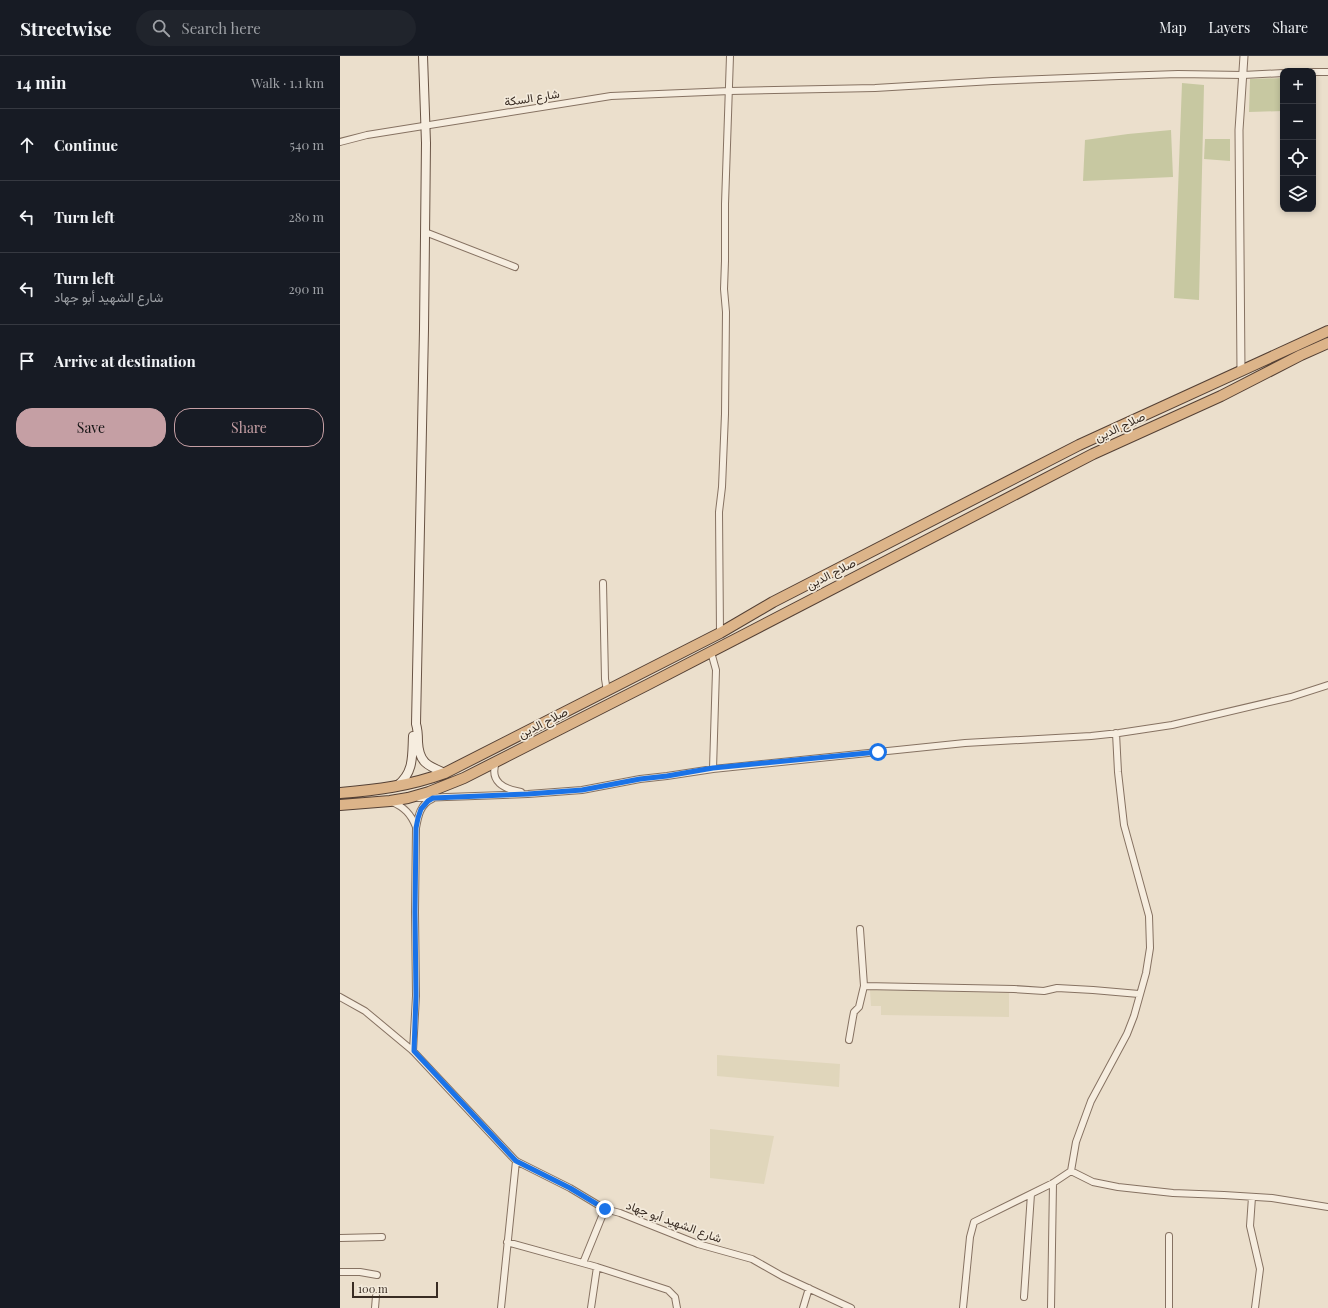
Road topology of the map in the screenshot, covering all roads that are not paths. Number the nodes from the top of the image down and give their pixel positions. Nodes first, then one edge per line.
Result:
1 (424, 56) edge
2 (730, 56) edge
3 (1244, 56) edge
4 (1316, 72) edge
5 (1328, 72) edge
6 (1280, 74) edge
7 (1243, 75) junction
8 (730, 91) junction
9 (426, 127) junction
10 (340, 142) edge
11 (426, 232) junction
12 (515, 267) dead end
13 (1328, 331) edge
14 (1328, 343) edge
15 (1241, 371) junction
16 (1056, 457) junction
17 (1062, 471) junction
18 (877, 549) junction
19 (882, 563) junction
20 (604, 583) dead end
21 (720, 633) junction
22 (711, 652) junction
23 (1328, 685) edge
24 (607, 691) junction
25 (416, 724) junction
26 (1116, 733) junction
27 (496, 762) junction
28 (713, 768) junction
29 (445, 773) junction
30 (396, 787) junction
31 (340, 793) edge
32 (528, 794) junction
33 (408, 798) junction
34 (433, 798) junction
35 (390, 801) junction
36 (340, 805) edge
37 (416, 828) junction
38 (860, 929) dead end
39 (864, 986) junction
40 (1139, 994) junction
41 (340, 997) edge
42 (850, 1040) dead end
43 (414, 1051) junction
44 (516, 1161) junction
45 (1070, 1171) junction
46 (1052, 1183) junction
47 (1031, 1194) junction
48 (1252, 1197) junction
49 (1328, 1207) edge
50 (605, 1209) junction
51 (1169, 1236) dead end
52 (382, 1237) dead end
53 (340, 1238) edge
54 (507, 1242) junction
55 (583, 1263) junction
56 (597, 1267) junction
57 (340, 1272) edge
58 (377, 1275) dead end
59 (808, 1288) junction
60 (376, 1296) dead end
61 (1024, 1296) dead end
62 (375, 1308) edge
63 (501, 1308) edge
64 (591, 1308) edge
65 (678, 1308) edge
66 (803, 1308) edge
67 (851, 1308) edge
68 (962, 1308) edge
69 (1051, 1308) edge
70 (1169, 1308) edge
71 (1255, 1308) edge

1 - 9 main road
2 - 8 street
3 - 7 street
4 - 5 street
6 - 7 street, شارع السكة
7 - 8 street, شارع السكة
7 - 15 street
8 - 9 street, شارع السكة
8 - 21 street
9 - 10 street, شارع السكة
9 - 11 main road
11 - 12 street
11 - 25 main road
13 - 15 highway, صلاح الدين
14 - 17 highway, صلاح الدين
15 - 16 highway, صلاح الدين
16 - 17 highway
16 - 18 highway, صلاح الدين
17 - 19 highway, صلاح الدين
18 - 19 highway
18 - 21 highway, صلاح الدين
19 - 22 highway, صلاح الدين
20 - 24 street
21 - 24 highway, صلاح الدين
22 - 27 highway, صلاح الدين
22 - 28 street
23 - 26 street
24 - 29 highway, صلاح الدين
25 - 29 main road
25 - 30 main road
26 - 28 street
26 - 40 street
27 - 32 street
27 - 33 highway, صلاح الدين
28 - 32 street
29 - 30 highway, صلاح الدين
30 - 31 highway, صلاح الدين
32 - 34 street
33 - 34 street
33 - 35 highway, صلاح الدين
34 - 37 street
35 - 36 highway, صلاح الدين
35 - 37 street
37 - 43 street
38 - 39 street
39 - 40 street
39 - 42 street
40 - 45 street
41 - 43 street, شارع الشهيد أبو جهاد
43 - 44 street, شارع الشهيد أبو جهاد
44 - 50 street, شارع الشهيد أبو جهاد
44 - 54 street
45 - 46 street
45 - 48 street
46 - 47 street
46 - 69 street
47 - 61 street
47 - 68 street
48 - 49 street
48 - 71 street
50 - 55 street
50 - 59 street, شارع الشهيد أبو جهاد
51 - 70 street
52 - 53 street
54 - 55 street
54 - 63 street
55 - 56 street
56 - 64 street
56 - 65 street
57 - 58 street
59 - 66 street
59 - 67 street, شارع الشهيد أبو جهاد
60 - 62 street

